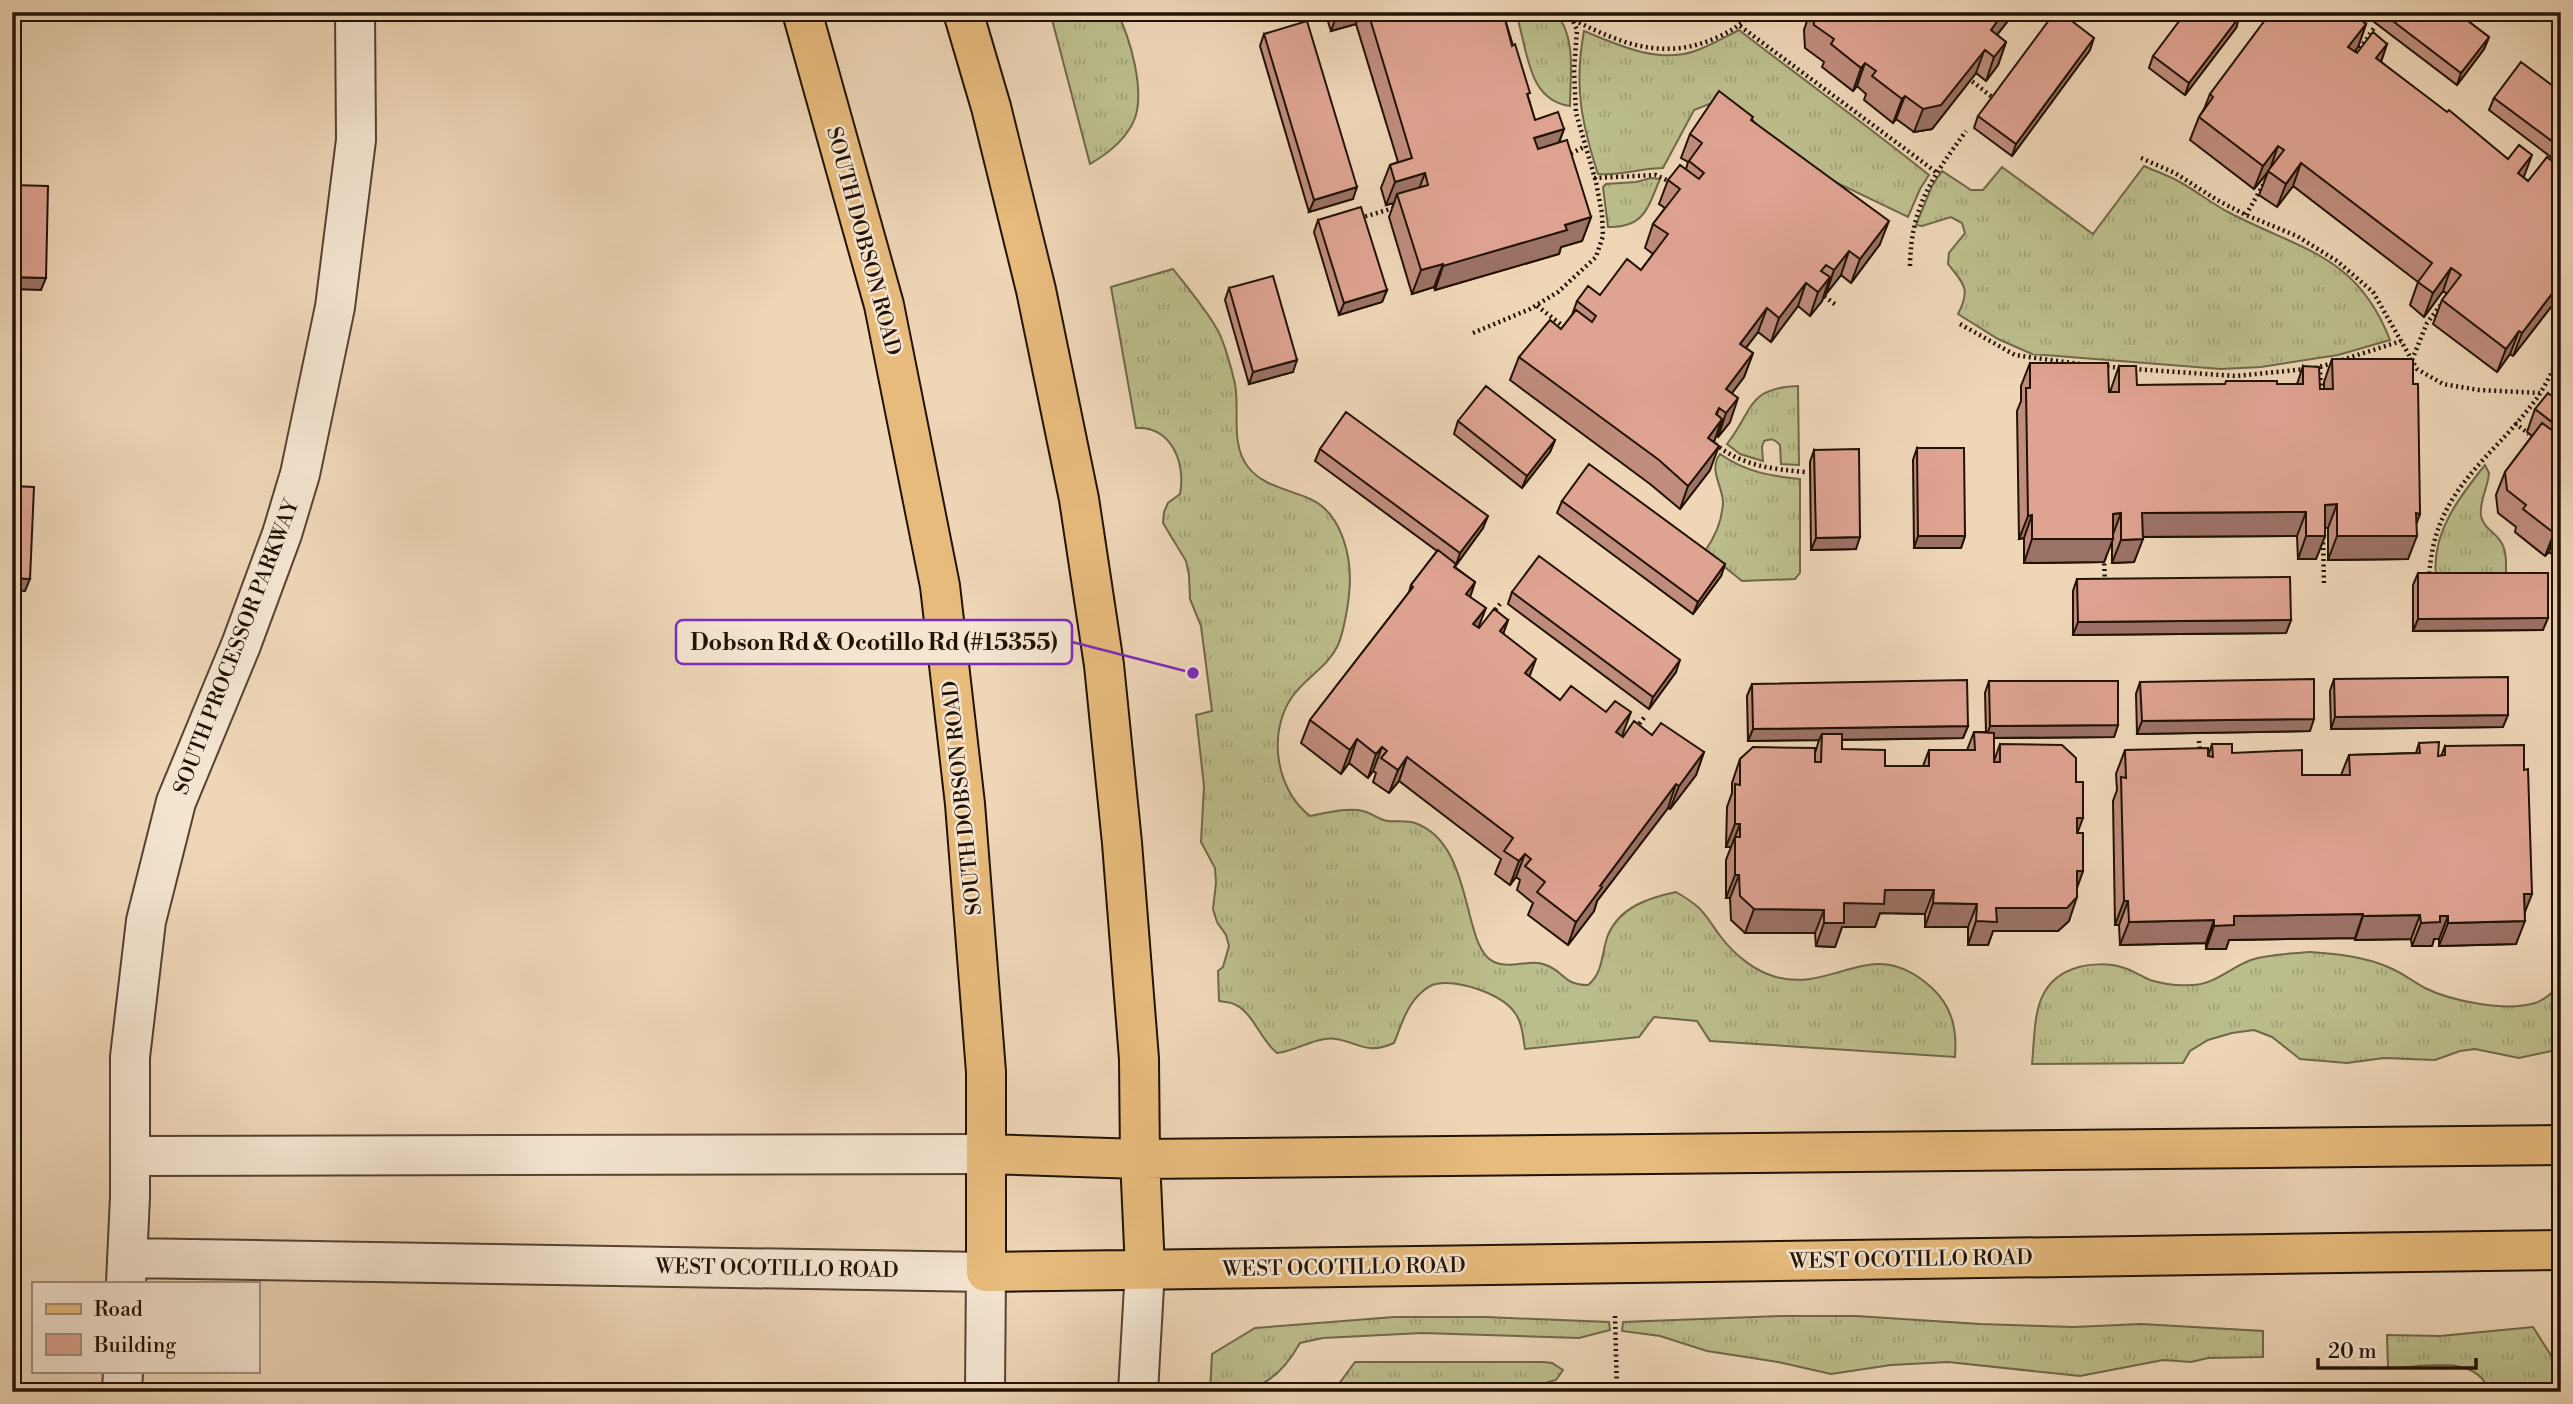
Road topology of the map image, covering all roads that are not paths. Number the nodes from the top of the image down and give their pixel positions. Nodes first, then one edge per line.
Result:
1 (355, 12) edge
2 (802, 12) edge
3 (963, 12) edge
4 (2561, 1145) edge
5 (987, 1154) junction
6 (130, 1156) junction
7 (1140, 1159) junction
8 (2561, 1250) edge
9 (1145, 1269) junction
10 (127, 1271) edge
11 (986, 1272) junction
12 (123, 1372) edge
13 (122, 1392) edge
14 (985, 1392) edge
15 (1138, 1392) edge

1 - 6 street, SOUTH PROCESSOR PARKWAY
2 - 5 main road, SOUTH DOBSON ROAD
3 - 7 main road
4 - 7 main road
5 - 6 street
5 - 7 main road
5 - 11 main road, SOUTH DOBSON ROAD
6 - 10 street, SOUTH PROCESSOR PARKWAY
7 - 9 main road
8 - 9 main road, WEST OCOTILLO ROAD
9 - 11 main road, WEST OCOTILLO ROAD
9 - 15 street
10 - 11 street, WEST OCOTILLO ROAD
11 - 14 street, SOUTH DOBSON ROAD
12 - 13 street

